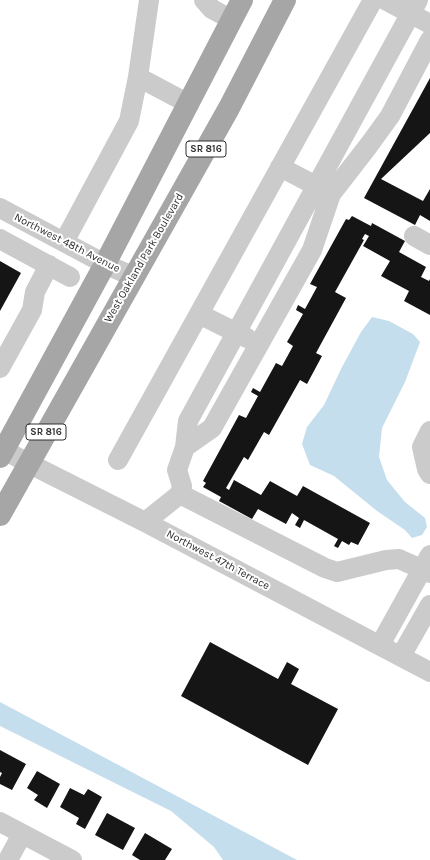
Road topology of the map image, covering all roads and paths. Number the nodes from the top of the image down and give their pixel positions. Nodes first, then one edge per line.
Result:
1 (149, 0) edge
2 (204, 0) edge
3 (242, 0) edge
4 (285, 0) edge
5 (373, 0) edge
6 (385, 0) edge
7 (415, 7) edge
8 (232, 20) junction
9 (430, 24) edge
10 (430, 40) edge
11 (138, 77) junction
12 (189, 104) junction
13 (280, 168) junction
14 (324, 190) junction
15 (0, 208) edge
16 (0, 239) edge
17 (64, 242) junction
18 (105, 264) junction
19 (50, 265) junction
20 (134, 276) junction
21 (70, 277) dead end
22 (199, 314) junction
23 (236, 333) junction
24 (259, 344) junction
25 (0, 368) edge
26 (430, 432) edge
27 (185, 447) junction
28 (1, 451) edge
29 (118, 460) dead end
30 (28, 463) junction
31 (430, 474) edge
32 (180, 494) junction
33 (0, 515) edge
34 (145, 522) junction
35 (427, 566) edge
36 (430, 605) edge
37 (380, 645) junction
38 (402, 656) junction
39 (430, 672) edge
40 (0, 822) edge
41 (22, 834) junction
42 (8, 860) edge
43 (72, 860) edge

1 - 11 street
2 - 8 street
3 - 8 main road, SR 816
4 - 20 main road, West Oakland Park Boulevard / SR 816
5 - 13 street
6 - 7 street
7 - 9 street
7 - 14 street
8 - 12 main road, SR 816
10 - 14 street
11 - 12 street
11 - 17 street
12 - 18 main road, SR 816
13 - 14 street
13 - 22 street
14 - 23 street
14 - 24 street
15 - 17 street, Northwest 48th Avenue
16 - 19 street
17 - 18 street, Northwest 48th Avenue
18 - 20 street, Northwest 48th Avenue
18 - 28 main road, SR 816
19 - 21 street
19 - 25 street
20 - 30 main road, West Oakland Park Boulevard / SR 816
22 - 23 street
22 - 29 street
23 - 24 street
23 - 27 street
24 - 27 street
26 - 31 street
27 - 32 street
28 - 30 street, Northwest 47th Terrace
30 - 33 main road, West Oakland Park Boulevard / SR 816
30 - 34 street, Northwest 47th Terrace
32 - 34 street
32 - 35 street
34 - 37 street, Northwest 47th Terrace
35 - 37 street
36 - 38 street
37 - 38 street, Northwest 47th Terrace
38 - 39 street, Northwest 47th Terrace
40 - 41 street
41 - 42 street
41 - 43 street

